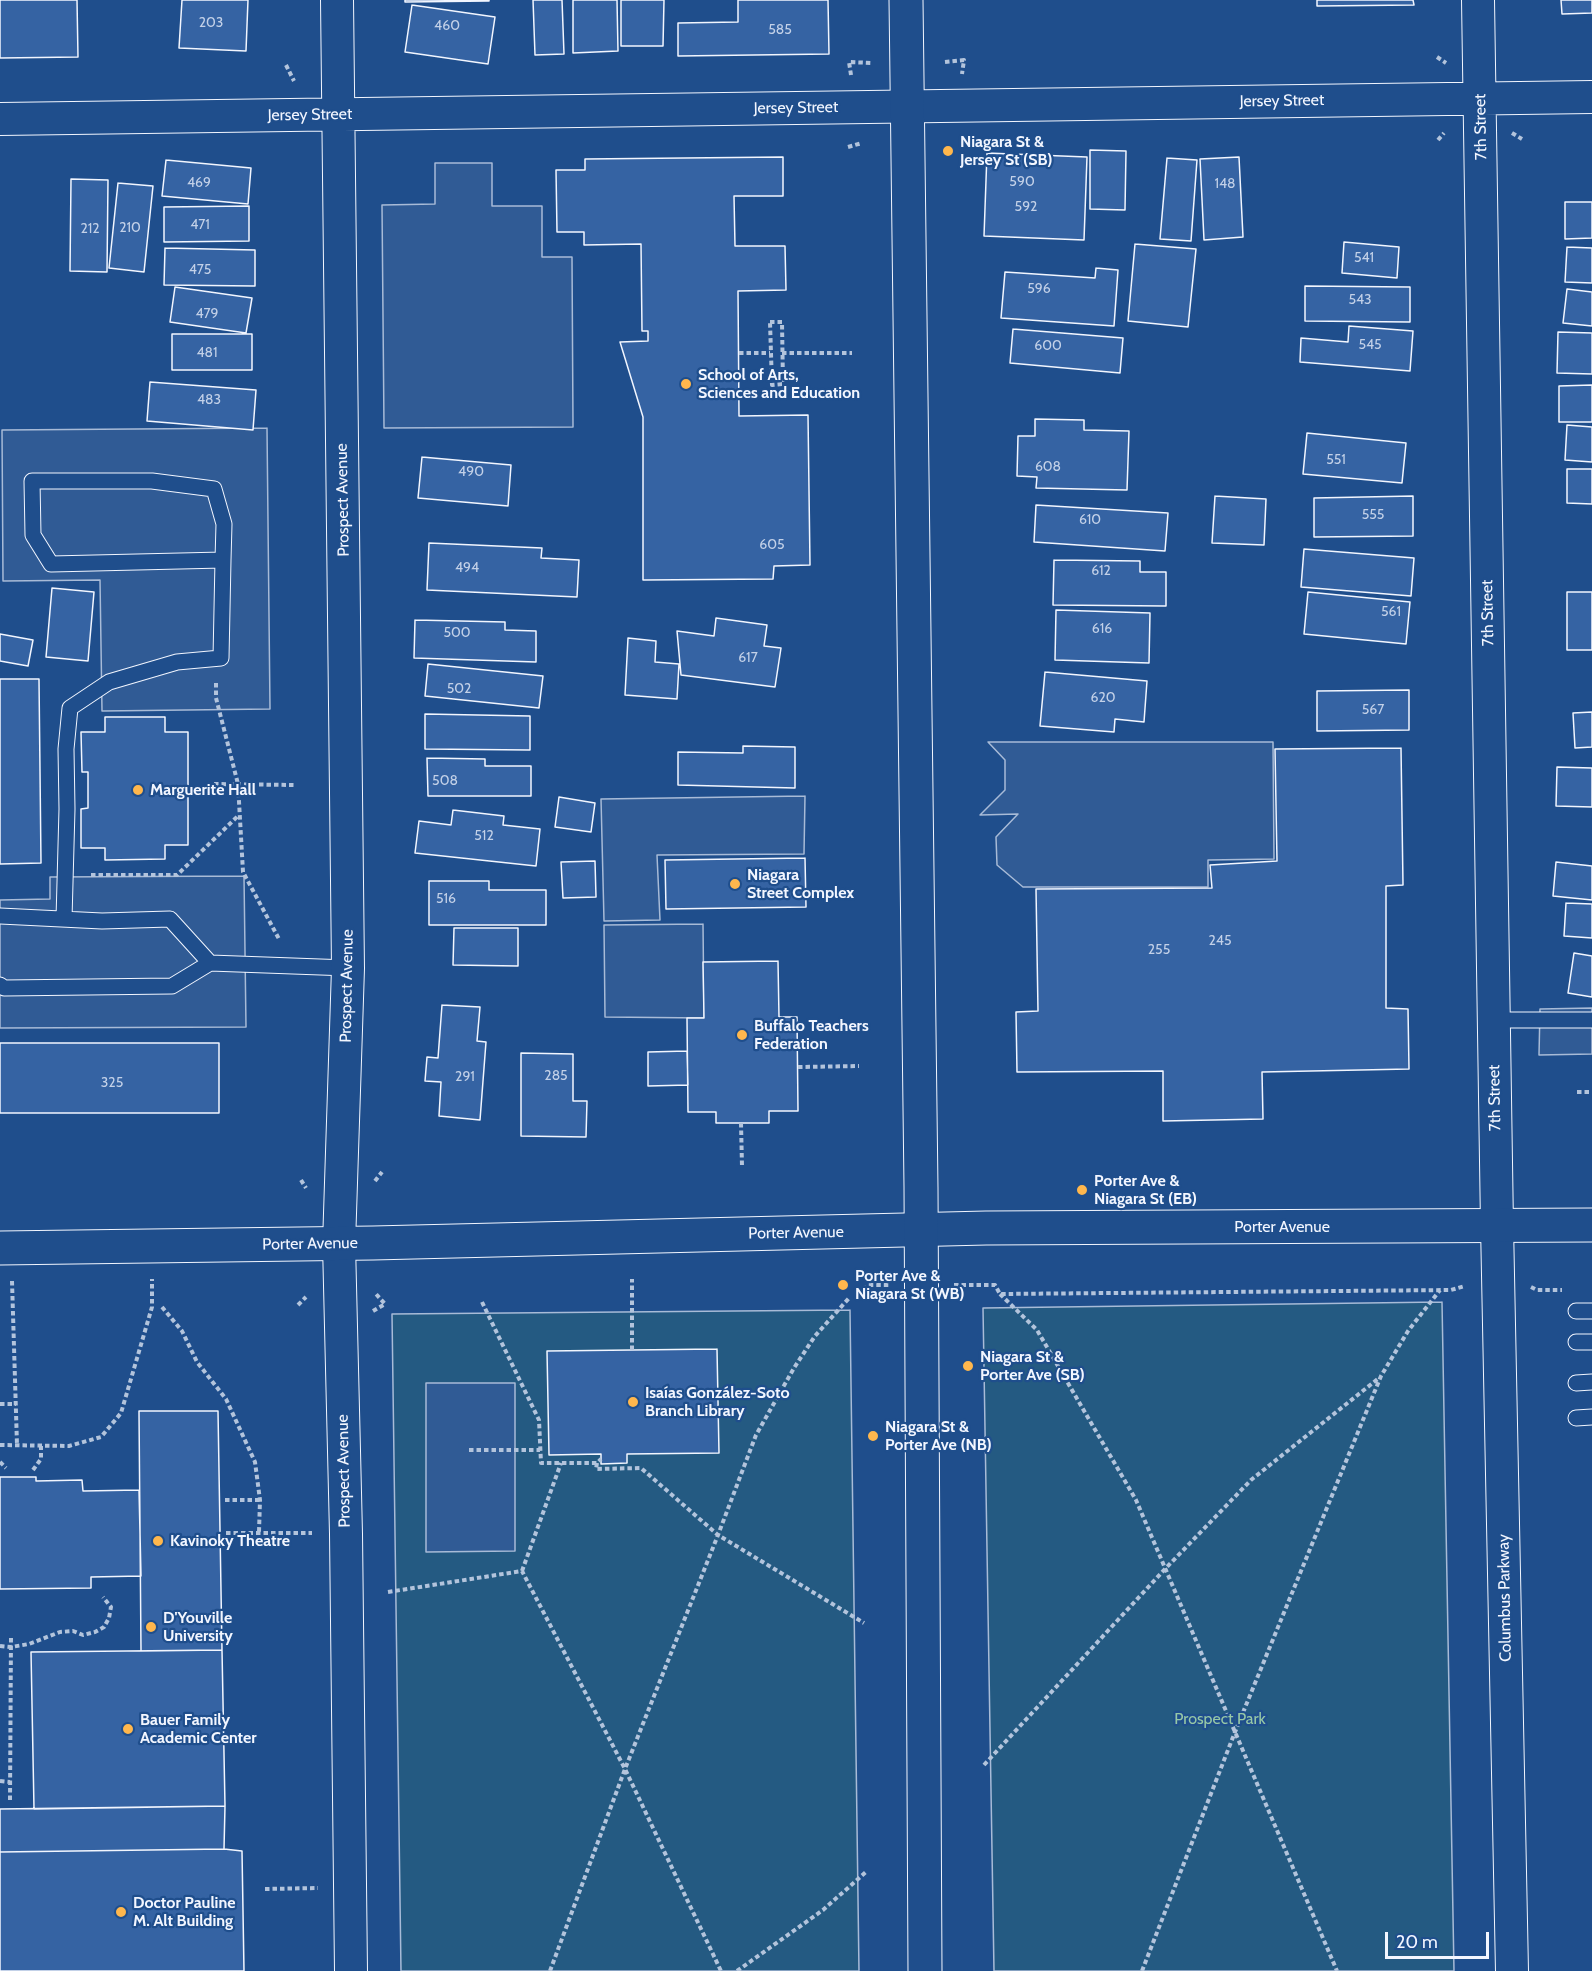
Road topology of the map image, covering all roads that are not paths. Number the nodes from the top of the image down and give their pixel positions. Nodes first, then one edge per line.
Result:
1 (337, 0) edge
2 (906, 0) edge
3 (1478, 0) edge
4 (1592, 97) edge
5 (1480, 98) junction
6 (908, 106) junction
7 (338, 114) junction
8 (0, 119) edge
9 (224, 560) junction
10 (0, 916) edge
11 (64, 919) junction
12 (210, 963) junction
13 (348, 968) junction
14 (0, 985) edge
15 (1494, 1020) junction
16 (1592, 1020) edge
17 (1497, 1225) junction
18 (1592, 1225) edge
19 (922, 1230) junction
20 (339, 1244) junction
21 (0, 1248) edge
22 (1576, 1311) dead end
23 (1592, 1311) edge
24 (1576, 1342) dead end
25 (1592, 1342) edge
26 (1592, 1382) edge
27 (1576, 1383) dead end
28 (1592, 1417) edge
29 (1576, 1418) dead end
30 (351, 1971) edge
31 (925, 1971) edge
32 (1512, 1971) edge

1 - 7 street, Prospect Avenue
2 - 6 main road
3 - 5 street, 7th Street
4 - 5 street, Jersey Street
5 - 6 street, Jersey Street
5 - 15 street, 7th Street
6 - 7 street, Jersey Street
6 - 19 main road
7 - 8 street, Jersey Street
7 - 13 street, Prospect Avenue
9 - 9 lane
9 - 11 lane
10 - 11 lane
11 - 12 lane
12 - 13 lane
12 - 14 lane
13 - 20 street, Prospect Avenue
15 - 16 lane
15 - 17 street, 7th Street
17 - 18 main road, Porter Avenue
17 - 19 main road, Porter Avenue
17 - 32 street, Columbus Parkway
19 - 20 main road, Porter Avenue
19 - 31 main road
20 - 21 main road, Porter Avenue
20 - 30 street, Prospect Avenue
22 - 23 lane
24 - 25 lane
26 - 27 lane
28 - 29 lane

